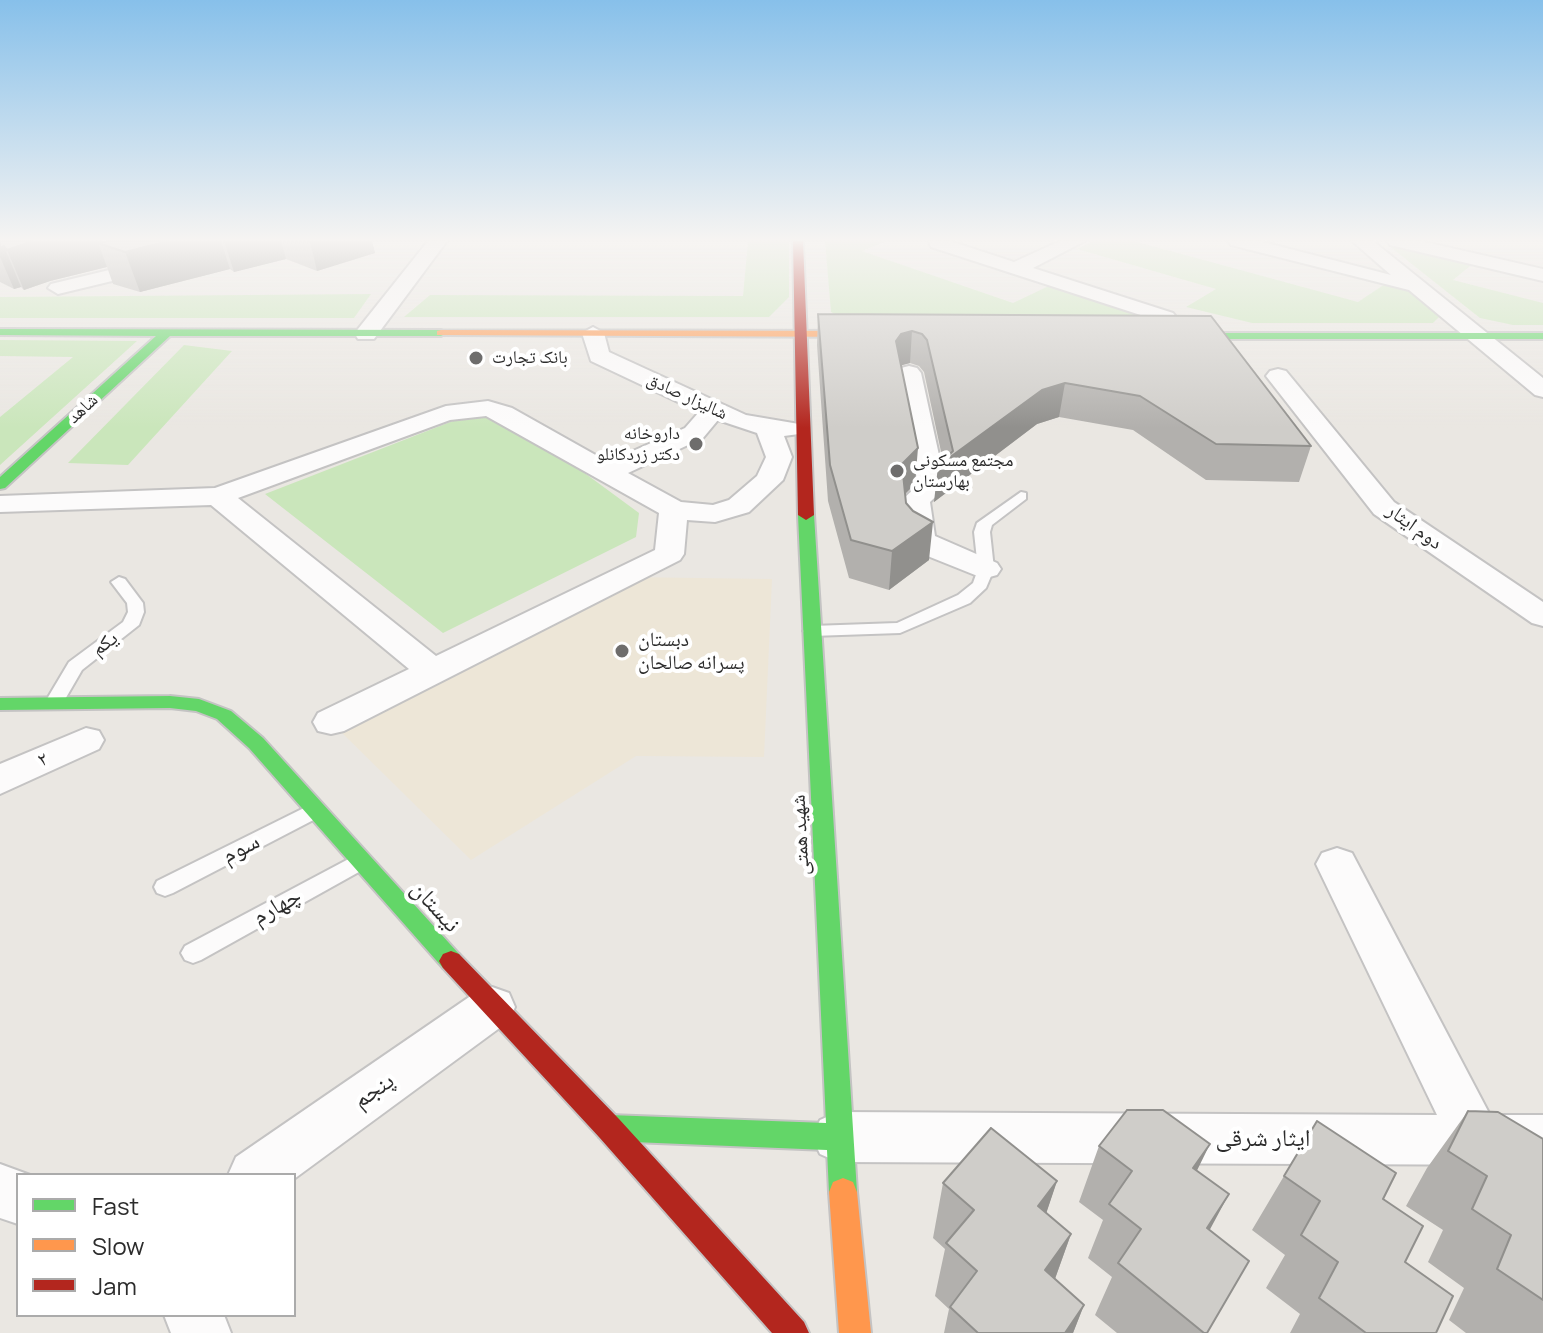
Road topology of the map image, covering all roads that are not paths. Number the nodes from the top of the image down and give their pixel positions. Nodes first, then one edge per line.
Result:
1 (390, 303) edge
2 (799, 303) edge
3 (1124, 303) edge
4 (1437, 303) edge
5 (0, 332) edge
6 (166, 333) junction
7 (593, 333) junction
8 (366, 334) junction
9 (800, 334) junction
10 (895, 334) edge
11 (1149, 336) edge
12 (1181, 336) junction
13 (1476, 336) junction
14 (1543, 336) edge
15 (909, 373) dead end
16 (1278, 376) dead end
17 (1543, 390) edge
18 (714, 410) junction
19 (768, 428) junction
20 (802, 429) junction
21 (607, 472) junction
22 (0, 485) edge
23 (218, 496) junction
24 (1021, 496) dead end
25 (0, 504) edge
26 (674, 510) junction
27 (986, 569) junction
28 (119, 582) dead end
29 (1543, 616) edge
30 (812, 631) junction
31 (434, 672) junction
32 (0, 704) edge
33 (53, 704) junction
34 (331, 722) dead end
35 (86, 740) dead end
36 (0, 780) edge
37 (316, 810) junction
38 (361, 860) junction
39 (1337, 864) dead end
40 (165, 887) dead end
41 (193, 953) dead end
42 (492, 1007) junction
43 (609, 1128) junction
44 (838, 1137) junction
45 (1476, 1140) junction
46 (1543, 1140) edge
47 (258, 1173) edge
48 (793, 1333) edge
49 (855, 1333) edge

1 - 8 street
2 - 9 main road, شهید همتی
3 - 12 street
4 - 13 street
5 - 6 main road
6 - 8 main road
6 - 22 main road, شاهد
7 - 8 main road
7 - 9 main road
7 - 18 street, شالیزار صادق
9 - 10 main road
9 - 20 main road, شهید همتی
11 - 12 main road
12 - 13 main road
13 - 14 main road
13 - 17 street
15 - 27 street
16 - 29 street, دوم ایثار
18 - 19 street, شالیزار صادق
18 - 21 street
19 - 20 street, شالیزار صادق
19 - 26 street
20 - 30 main road, شهید همتی
21 - 23 street
21 - 26 street
23 - 25 street
23 - 31 street
24 - 27 lane
26 - 31 street
27 - 30 lane
28 - 33 lane, یکم
30 - 44 main road, شهید همتی
31 - 34 street
32 - 33 main road, نيستان
33 - 37 main road, نيستان
35 - 36 street, ۲
37 - 38 main road, نيستان
37 - 40 lane, سوم
38 - 41 lane, چهارم
38 - 42 main road, نيستان
39 - 45 street
42 - 43 main road, نيستان
42 - 47 street, پنجم
43 - 44 main road
43 - 48 main road, نيستان
44 - 45 street, ایثار شرقی
44 - 49 main road, شهید همتی
45 - 46 street, ایثار شرقی

